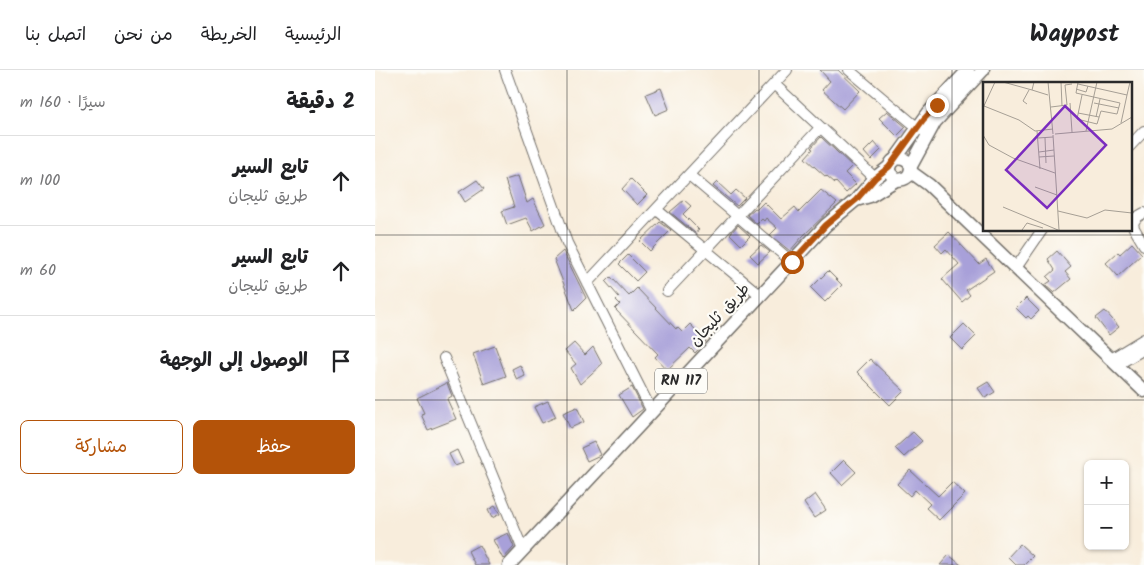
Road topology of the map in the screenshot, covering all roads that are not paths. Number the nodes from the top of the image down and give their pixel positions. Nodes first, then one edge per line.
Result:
1 (505, 70) edge
2 (787, 70) edge
3 (849, 70) edge
4 (968, 70) edge
5 (983, 70) edge
6 (774, 84) junction
7 (820, 128) junction
8 (923, 131) junction
9 (1144, 131) edge
10 (1131, 145) edge
11 (893, 162) junction
12 (911, 169) junction
13 (689, 175) junction
14 (875, 178) junction
15 (896, 180) junction
16 (856, 200) junction
17 (657, 210) junction
18 (1144, 213) edge
19 (737, 215) junction
20 (1041, 231) edge
21 (1144, 245) edge
22 (705, 250) junction
23 (792, 262) junction
24 (1016, 268) junction
25 (587, 283) junction
26 (667, 291) dead end
27 (760, 295) junction
28 (1144, 340) edge
29 (1144, 349) edge
30 (444, 358) dead end
31 (1114, 362) junction
32 (1144, 391) edge
33 (652, 412) junction
34 (523, 550) junction
35 (509, 565) edge

1 - 25 street
2 - 6 street
3 - 8 street
4 - 8 main road, طريق ثليجان / RN 117
5 - 8 main road, طريق ثليجان / RN 117
6 - 7 street
6 - 13 street
7 - 14 street
7 - 19 street
8 - 11 main road, طريق ثليجان / RN 117
8 - 12 main road, طريق ثليجان / RN 117
9 - 10 street
11 - 12 main road
11 - 14 main road, طريق ثليجان / RN 117
11 - 15 main road
12 - 15 main road
12 - 24 main road
13 - 17 street
13 - 19 street
14 - 16 main road, طريق ثليجان / RN 117
15 - 16 main road, طريق ثليجان / RN 117
16 - 23 main road, طريق ثليجان / RN 117
17 - 22 street
17 - 25 street
18 - 21 street
19 - 22 street
19 - 23 street
20 - 24 street
22 - 26 street
22 - 27 street
23 - 27 main road, طريق ثليجان / RN 117
24 - 31 main road
25 - 33 street
27 - 33 main road, طريق ثليجان / RN 117
28 - 31 street
29 - 31 street
30 - 34 street
31 - 32 main road
33 - 34 main road, طريق ثليجان / RN 117
34 - 35 main road, طريق ثليجان / RN 117

